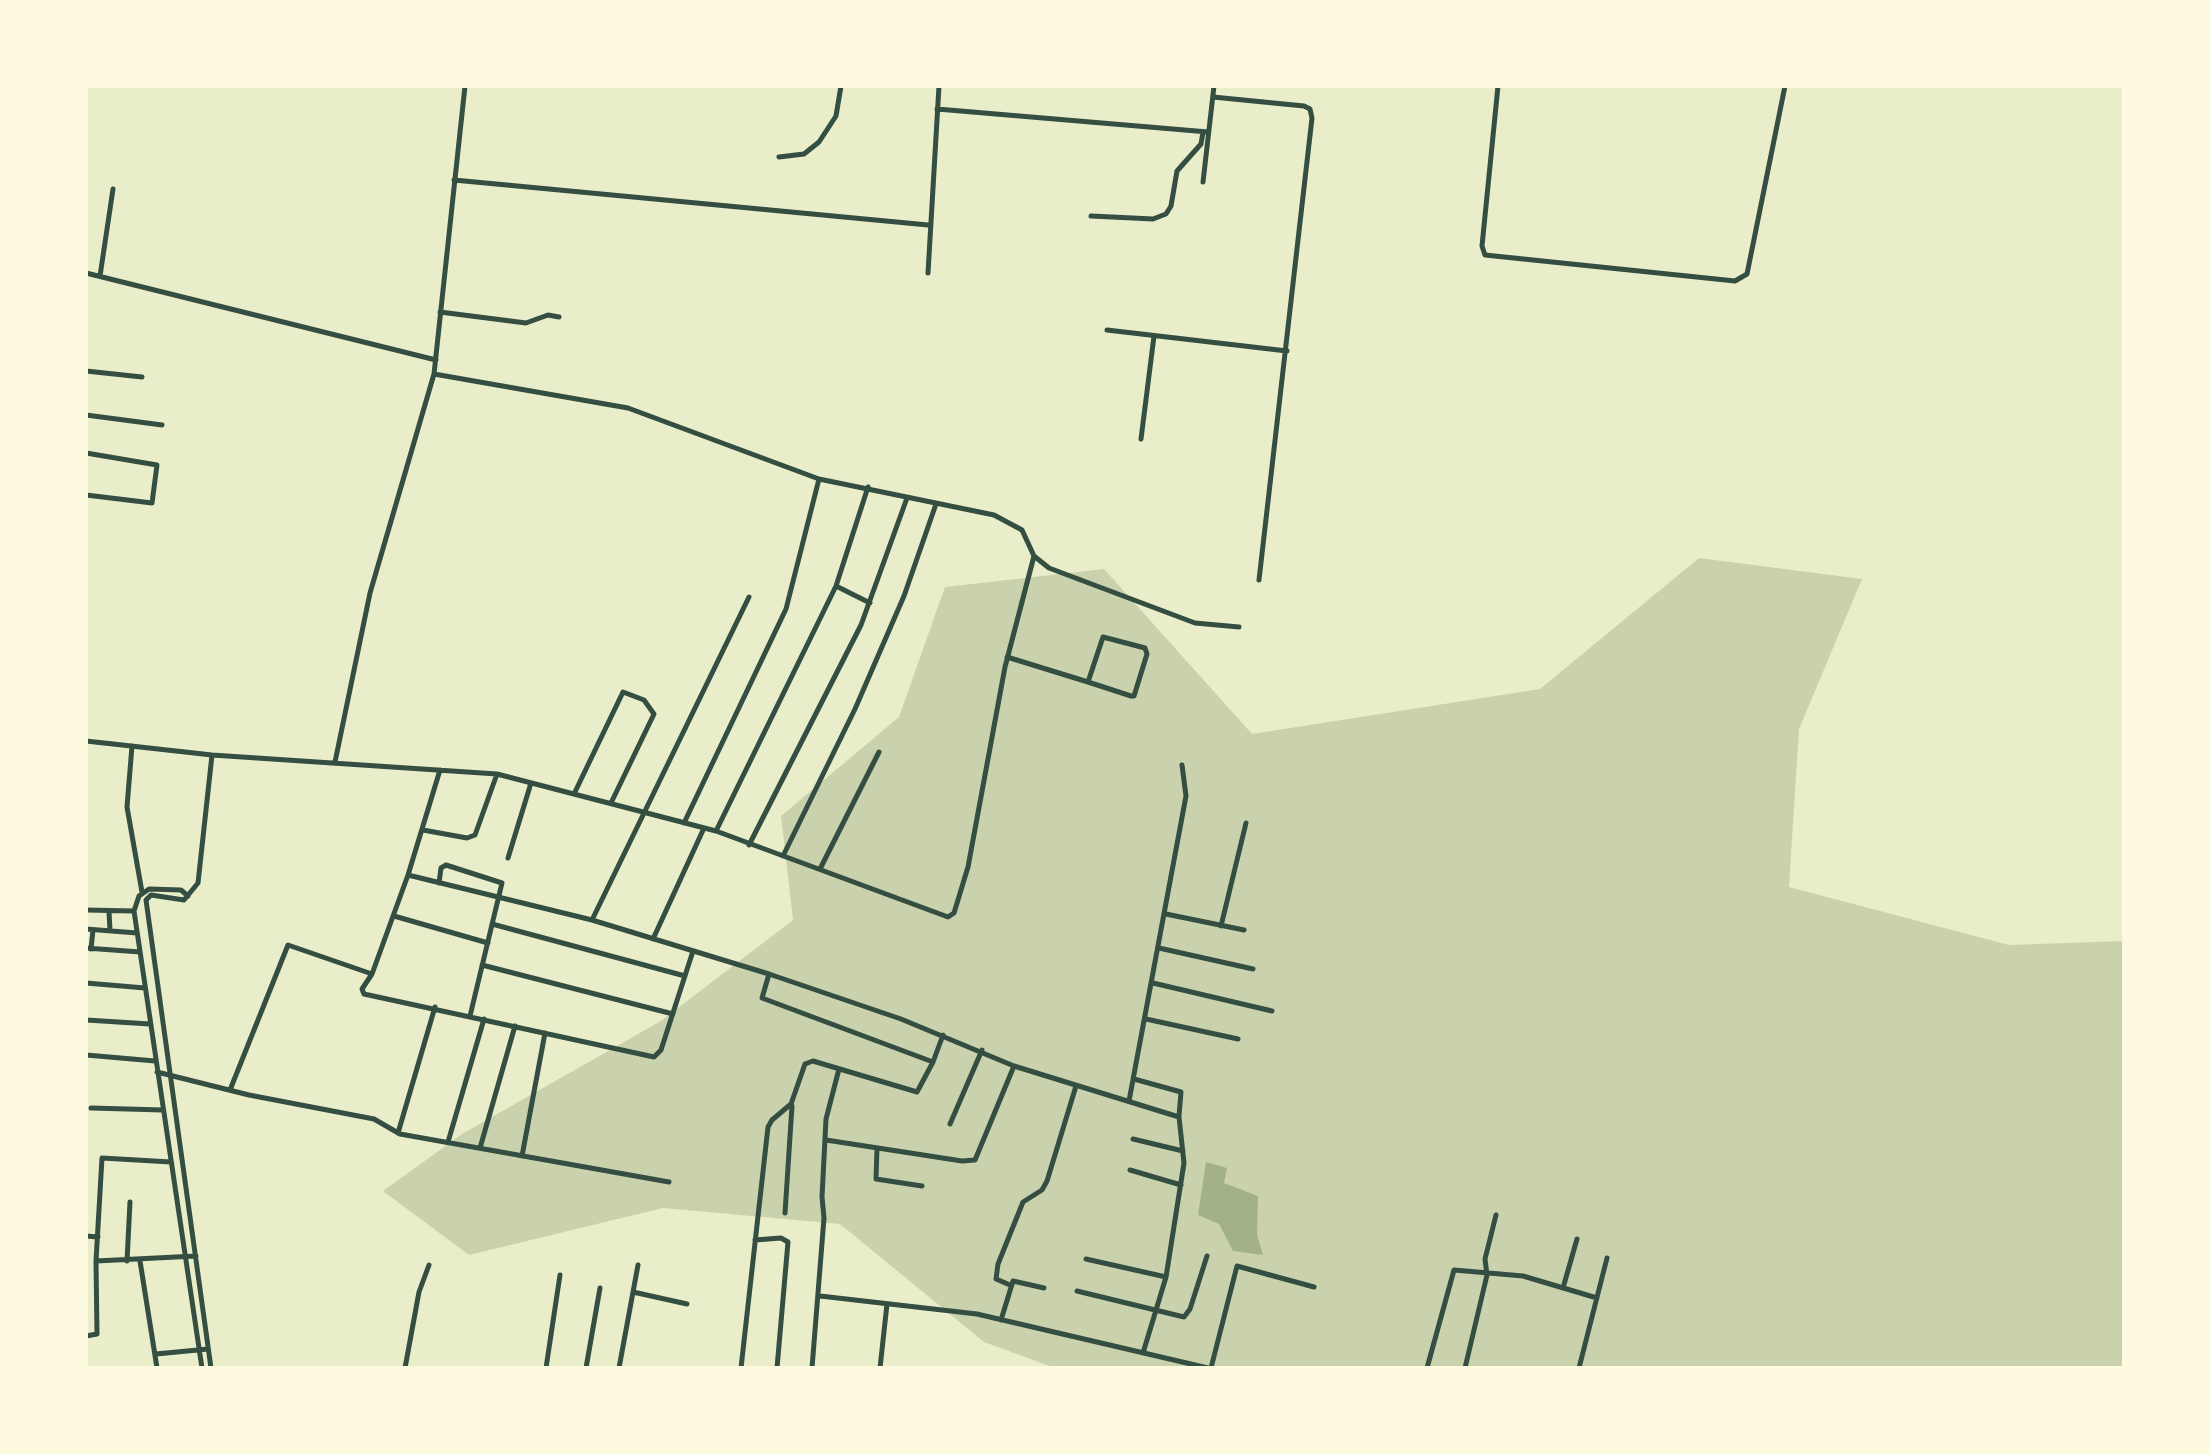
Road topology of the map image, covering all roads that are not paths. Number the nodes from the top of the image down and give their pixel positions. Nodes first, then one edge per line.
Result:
1 (465, 86) edge
2 (841, 86) edge
3 (939, 86) edge
4 (1214, 86) edge
5 (1498, 86) edge
6 (1785, 86) edge
7 (1213, 97) junction
8 (937, 109) junction
9 (1205, 132) junction
10 (779, 157) dead end
11 (454, 180) junction
12 (1203, 182) dead end
13 (113, 189) dead end
14 (1091, 216) dead end
15 (928, 225) junction
16 (86, 273) edge
17 (928, 273) dead end
18 (100, 276) junction
19 (440, 312) junction
20 (559, 317) dead end
21 (1107, 330) dead end
22 (1154, 336) junction
23 (1287, 351) junction
24 (436, 360) junction
25 (86, 371) edge
26 (434, 374) junction
27 (142, 377) dead end
28 (86, 415) edge
29 (162, 425) dead end
30 (1141, 439) dead end
31 (86, 453) edge
32 (819, 479) junction
33 (868, 487) junction
34 (86, 495) edge
35 (907, 498) junction
36 (936, 504) junction
37 (1034, 556) junction
38 (1259, 580) dead end
39 (836, 586) junction
40 (749, 597) dead end
41 (870, 603) junction
42 (1239, 627) dead end
43 (1007, 657) junction
44 (1088, 682) junction
45 (86, 741) edge
46 (132, 746) junction
47 (879, 752) dead end
48 (212, 755) junction
49 (335, 762) junction
50 (1182, 765) dead end
51 (440, 770) junction
52 (497, 774) junction
53 (531, 783) junction
54 (574, 794) junction
55 (611, 803) junction
56 (644, 810) junction
57 (684, 823) junction
58 (1246, 823) dead end
59 (704, 828) junction
60 (423, 830) junction
61 (716, 831) junction
62 (749, 845) junction
63 (783, 856) junction
64 (508, 858) dead end
65 (820, 869) junction
66 (408, 875) junction
67 (439, 883) junction
68 (142, 893) junction
69 (188, 896) junction
70 (498, 897) junction
71 (146, 900) junction
72 (86, 910) edge
73 (134, 911) junction
74 (109, 912) junction
75 (1166, 913) junction
76 (394, 916) junction
77 (592, 920) junction
78 (492, 924) junction
79 (1221, 926) junction
80 (90, 929) edge
81 (110, 930) junction
82 (1244, 930) dead end
83 (137, 933) junction
84 (653, 939) junction
85 (488, 943) junction
86 (89, 948) edge
87 (1159, 948) junction
88 (693, 951) junction
89 (140, 952) junction
90 (482, 965) junction
91 (1253, 969) dead end
92 (372, 974) junction
93 (769, 974) junction
94 (685, 976) junction
95 (86, 983) edge
96 (1152, 983) junction
97 (145, 988) junction
98 (435, 1007) junction
99 (1272, 1011) dead end
100 (673, 1014) junction
101 (470, 1016) junction
102 (484, 1019) junction
103 (1146, 1019) junction
104 (86, 1020) edge
105 (150, 1024) junction
106 (515, 1026) junction
107 (545, 1033) junction
108 (943, 1035) junction
109 (1238, 1039) dead end
110 (982, 1050) junction
111 (86, 1055) edge
112 (155, 1061) junction
113 (933, 1062) junction
114 (1014, 1066) junction
115 (839, 1069) junction
116 (157, 1072) junction
117 (169, 1074) junction
118 (1134, 1079) junction
119 (1076, 1086) junction
120 (230, 1090) junction
121 (1129, 1101) junction
122 (792, 1103) junction
123 (91, 1108) dead end
124 (163, 1110) junction
125 (1179, 1117) junction
126 (950, 1124) dead end
127 (398, 1133) junction
128 (1133, 1139) dead end
129 (826, 1140) junction
130 (448, 1142) junction
131 (480, 1148) junction
132 (877, 1148) junction
133 (1183, 1151) junction
134 (522, 1156) junction
135 (171, 1162) junction
136 (1130, 1170) dead end
137 (669, 1182) dead end
138 (1181, 1185) junction
139 (922, 1186) dead end
140 (130, 1202) dead end
141 (785, 1213) dead end
142 (1496, 1215) dead end
143 (86, 1236) edge
144 (98, 1237) junction
145 (1577, 1239) dead end
146 (755, 1240) junction
147 (196, 1256) junction
148 (1207, 1256) dead end
149 (186, 1258) junction
150 (1607, 1258) dead end
151 (1086, 1259) dead end
152 (96, 1261) junction
153 (127, 1261) junction
154 (140, 1261) junction
155 (429, 1265) dead end
156 (638, 1265) dead end
157 (1488, 1271) junction
158 (560, 1275) dead end
159 (1166, 1277) junction
160 (1010, 1285) junction
161 (1314, 1287) dead end
162 (600, 1288) dead end
163 (1044, 1288) dead end
164 (1563, 1288) junction
165 (1077, 1291) dead end
166 (633, 1292) junction
167 (820, 1296) junction
168 (1597, 1298) junction
169 (687, 1304) dead end
170 (887, 1304) junction
171 (1156, 1312) junction
172 (1001, 1320) junction
173 (86, 1336) edge
174 (208, 1349) junction
175 (199, 1350) junction
176 (1143, 1353) junction
177 (156, 1354) junction
178 (1165, 1358) junction
179 (157, 1368) edge
180 (202, 1368) edge
181 (211, 1368) edge
182 (405, 1368) edge
183 (546, 1368) edge
184 (586, 1368) edge
185 (619, 1368) edge
186 (741, 1368) edge
187 (777, 1368) edge
188 (812, 1368) edge
189 (880, 1368) edge
190 (1163, 1368) edge
191 (1210, 1368) edge
192 (1427, 1368) edge
193 (1465, 1368) edge
194 (1579, 1368) edge

1 - 11 street
2 - 10 street
3 - 8 street
4 - 7 street
5 - 6 street
7 - 9 street
7 - 23 street
8 - 9 street
8 - 15 street
9 - 12 street
9 - 14 street
11 - 15 street
11 - 19 street
13 - 18 street
15 - 17 street
16 - 18 street
18 - 24 street
19 - 20 street
19 - 24 street
21 - 22 street
22 - 23 street
22 - 30 street
23 - 38 street
24 - 26 street
25 - 27 street
26 - 32 street
26 - 49 street
28 - 29 street
31 - 34 street
32 - 33 street
32 - 57 street
33 - 35 street
33 - 39 street
35 - 36 street
35 - 41 street
36 - 37 street
36 - 63 street
37 - 42 street
37 - 43 street
39 - 41 street
39 - 61 street
40 - 56 street
41 - 62 street
43 - 44 street
43 - 65 street
44 - 44 street
45 - 46 street
46 - 48 street
46 - 68 street
47 - 65 street
48 - 49 street
48 - 69 street
49 - 51 street
50 - 75 street
51 - 52 street
51 - 60 street
52 - 53 street
52 - 60 street
53 - 54 street
53 - 64 street
54 - 55 street
54 - 55 street
55 - 56 street
56 - 57 street
56 - 77 street
57 - 59 street
58 - 79 street
59 - 61 street
59 - 84 street
60 - 66 street
61 - 62 street
62 - 63 street
63 - 65 street
66 - 67 street
66 - 76 street
67 - 70 street
67 - 70 street
68 - 69 street
68 - 71 street
68 - 73 street
69 - 71 street
70 - 77 street
70 - 78 street
71 - 117 street
72 - 74 street
73 - 74 street
73 - 83 street
74 - 81 street
75 - 79 street
75 - 87 street
76 - 85 street
76 - 92 street
77 - 84 street
78 - 85 street
78 - 94 street
79 - 82 street
80 - 81 street
80 - 86 street
81 - 83 street
83 - 89 street
84 - 88 street
85 - 90 street
86 - 89 street
87 - 91 street
87 - 96 street
88 - 93 street
88 - 94 street
89 - 97 street
90 - 100 street
90 - 101 street
92 - 98 street
92 - 120 street
93 - 108 street
93 - 113 street
94 - 100 street
95 - 97 street
96 - 99 street
96 - 103 street
97 - 105 street
98 - 101 street
98 - 127 street
100 - 107 street
101 - 102 street
102 - 106 street
102 - 130 street
103 - 109 street
103 - 118 street
104 - 105 street
105 - 112 street
106 - 107 street
106 - 131 street
107 - 134 street
108 - 110 street
108 - 113 street
110 - 114 street
110 - 126 street
111 - 112 street
112 - 116 street
113 - 115 street
114 - 119 street
114 - 132 street
115 - 122 street
115 - 129 street
116 - 117 street
116 - 124 street
117 - 120 street
117 - 147 street
118 - 121 street
118 - 125 street
119 - 121 street
119 - 160 street
120 - 127 street
121 - 125 street
122 - 141 street
122 - 146 street
123 - 124 street
124 - 135 street
125 - 133 street
127 - 130 street
128 - 133 street
129 - 132 street
129 - 167 street
130 - 131 street
131 - 134 street
132 - 139 street
133 - 138 street
134 - 137 street
135 - 144 street
135 - 149 street
136 - 138 street
138 - 159 street
140 - 153 street
142 - 157 street
143 - 144 street
144 - 152 street
145 - 164 street
146 - 186 street
146 - 187 street
147 - 149 street
147 - 174 street
148 - 171 street
149 - 154 street
149 - 175 street
150 - 168 street
151 - 159 street
152 - 153 street
152 - 173 street
153 - 154 street
154 - 177 street
155 - 182 street
156 - 166 street
157 - 164 street
157 - 192 street
157 - 193 street
158 - 183 street
159 - 171 street
160 - 163 street
160 - 172 street
161 - 191 street
162 - 184 street
164 - 168 street
165 - 171 street
166 - 169 street
166 - 185 street
167 - 170 street
167 - 188 street
168 - 194 street
170 - 172 street
170 - 189 street
171 - 176 street
172 - 176 street
174 - 175 street
174 - 181 street
175 - 177 street
175 - 180 street
176 - 178 street
177 - 179 street
178 - 190 street
178 - 191 street

